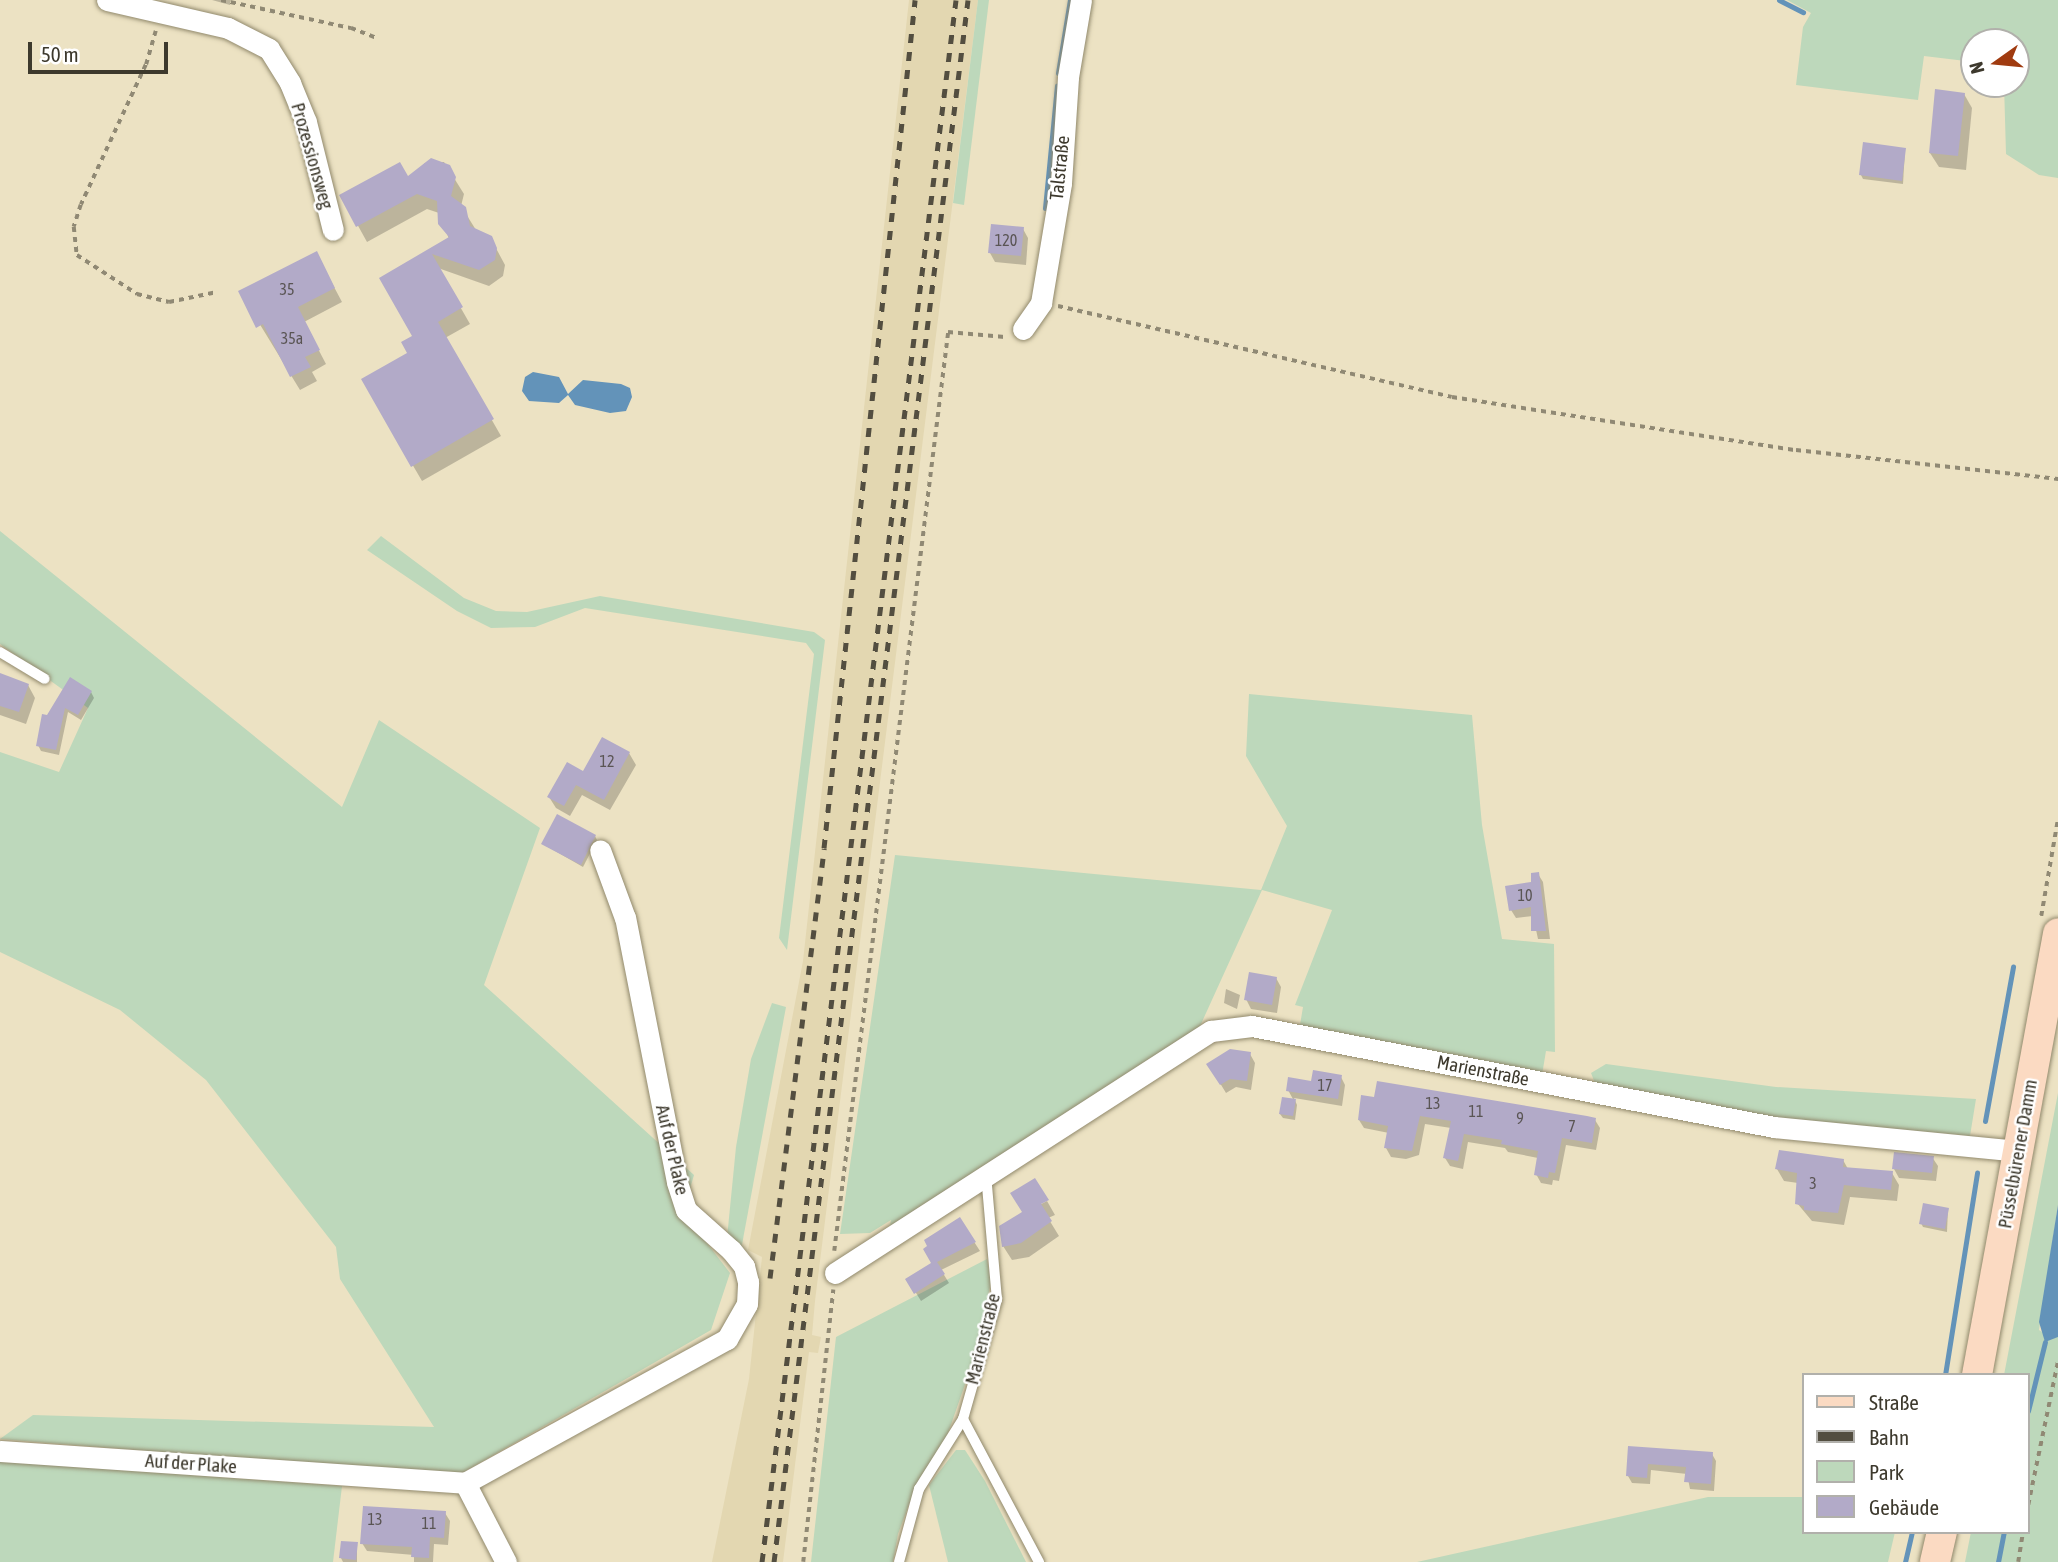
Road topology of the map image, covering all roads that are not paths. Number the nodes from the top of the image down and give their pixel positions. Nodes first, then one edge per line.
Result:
1 (107, 0) edge
2 (1081, 0) edge
3 (333, 230) dead end
4 (1023, 329) road end
5 (0, 652) edge
6 (45, 679) dead end
7 (600, 850) dead end
8 (2058, 933) edge
9 (2020, 1151) junction
10 (986, 1175) junction
11 (835, 1273) road end
12 (1977, 1373) edge
13 (963, 1419) junction
14 (0, 1451) edge
15 (465, 1483) junction
16 (1942, 1534) edge
17 (506, 1562) edge
18 (899, 1562) edge
19 (1039, 1562) edge
20 (1935, 1562) edge

1 - 3 street, Prozessionsweg
2 - 4 street, Talstraße
5 - 6 lane
7 - 15 street, Auf der Plake
8 - 9 main road, Püsselbürener Damm
9 - 10 street, Marienstraße
9 - 12 main road, Püsselbürener Damm
10 - 11 street, Marienstraße
10 - 13 lane, Marienstraße
13 - 18 lane, Marienstraße
13 - 19 lane
14 - 15 street, Auf der Plake
15 - 17 street
16 - 20 main road

